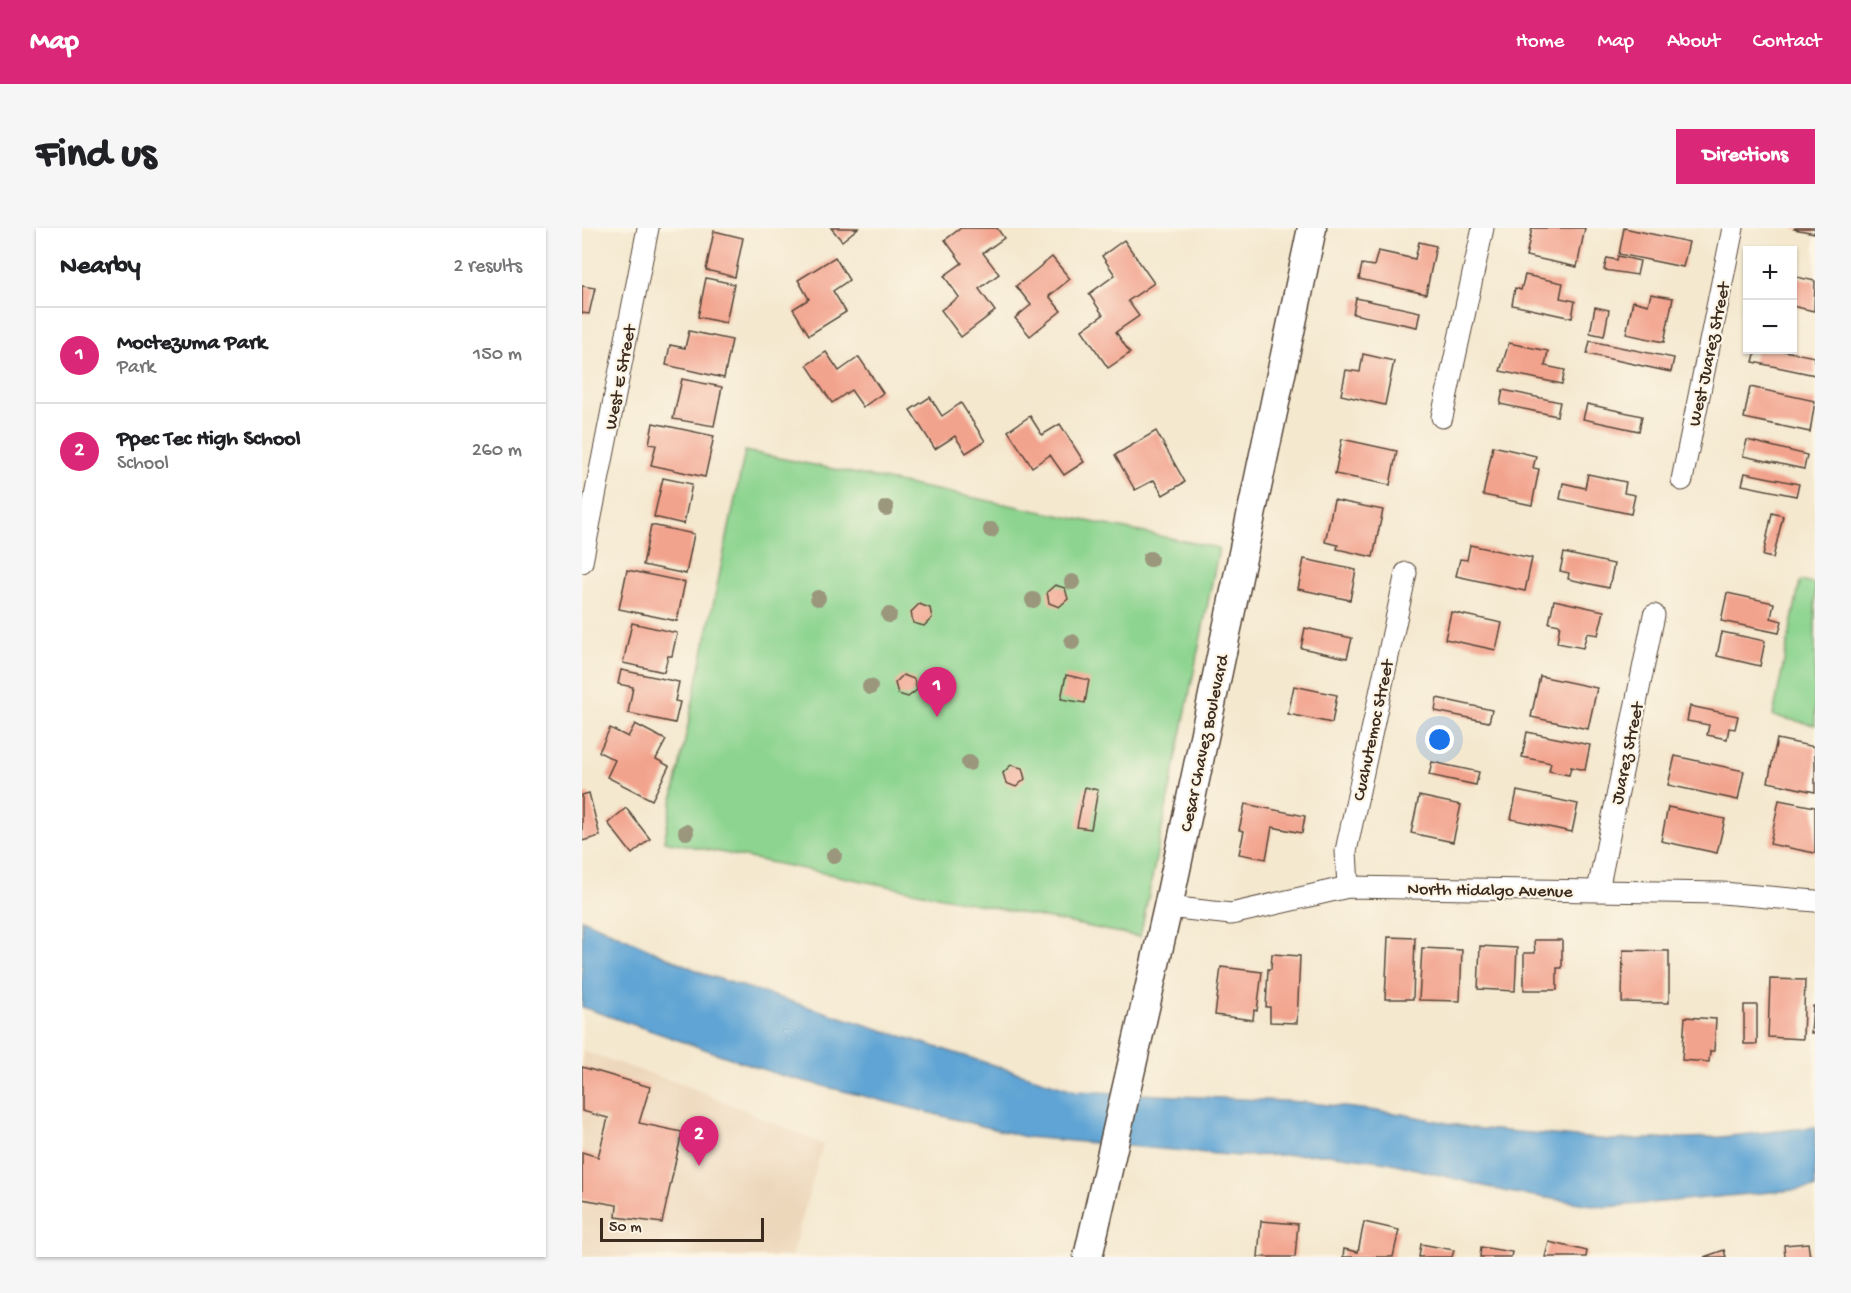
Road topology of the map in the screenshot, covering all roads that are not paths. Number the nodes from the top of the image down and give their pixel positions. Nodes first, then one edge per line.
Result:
1 (648, 228) edge
2 (1312, 228) edge
3 (1483, 228) edge
4 (1733, 228) edge
5 (1442, 417) dead end
6 (1682, 480) dead end
7 (582, 562) edge
8 (1406, 573) dead end
9 (1654, 615) dead end
10 (1348, 887) junction
11 (1598, 890) junction
12 (1815, 901) edge
13 (1168, 907) junction
14 (1088, 1257) edge

1 - 7 street, West E Street
2 - 13 street, Cesar Chavez Boulevard
3 - 5 street
4 - 6 street, West Juarez Street
8 - 10 street, Cuahutemoc Street
9 - 11 street, Juarez Street
10 - 11 street, North Hidalgo Avenue
10 - 13 street, North Hidalgo Avenue
11 - 12 street, North Hidalgo Avenue
13 - 14 street, Cesar Chavez Boulevard

